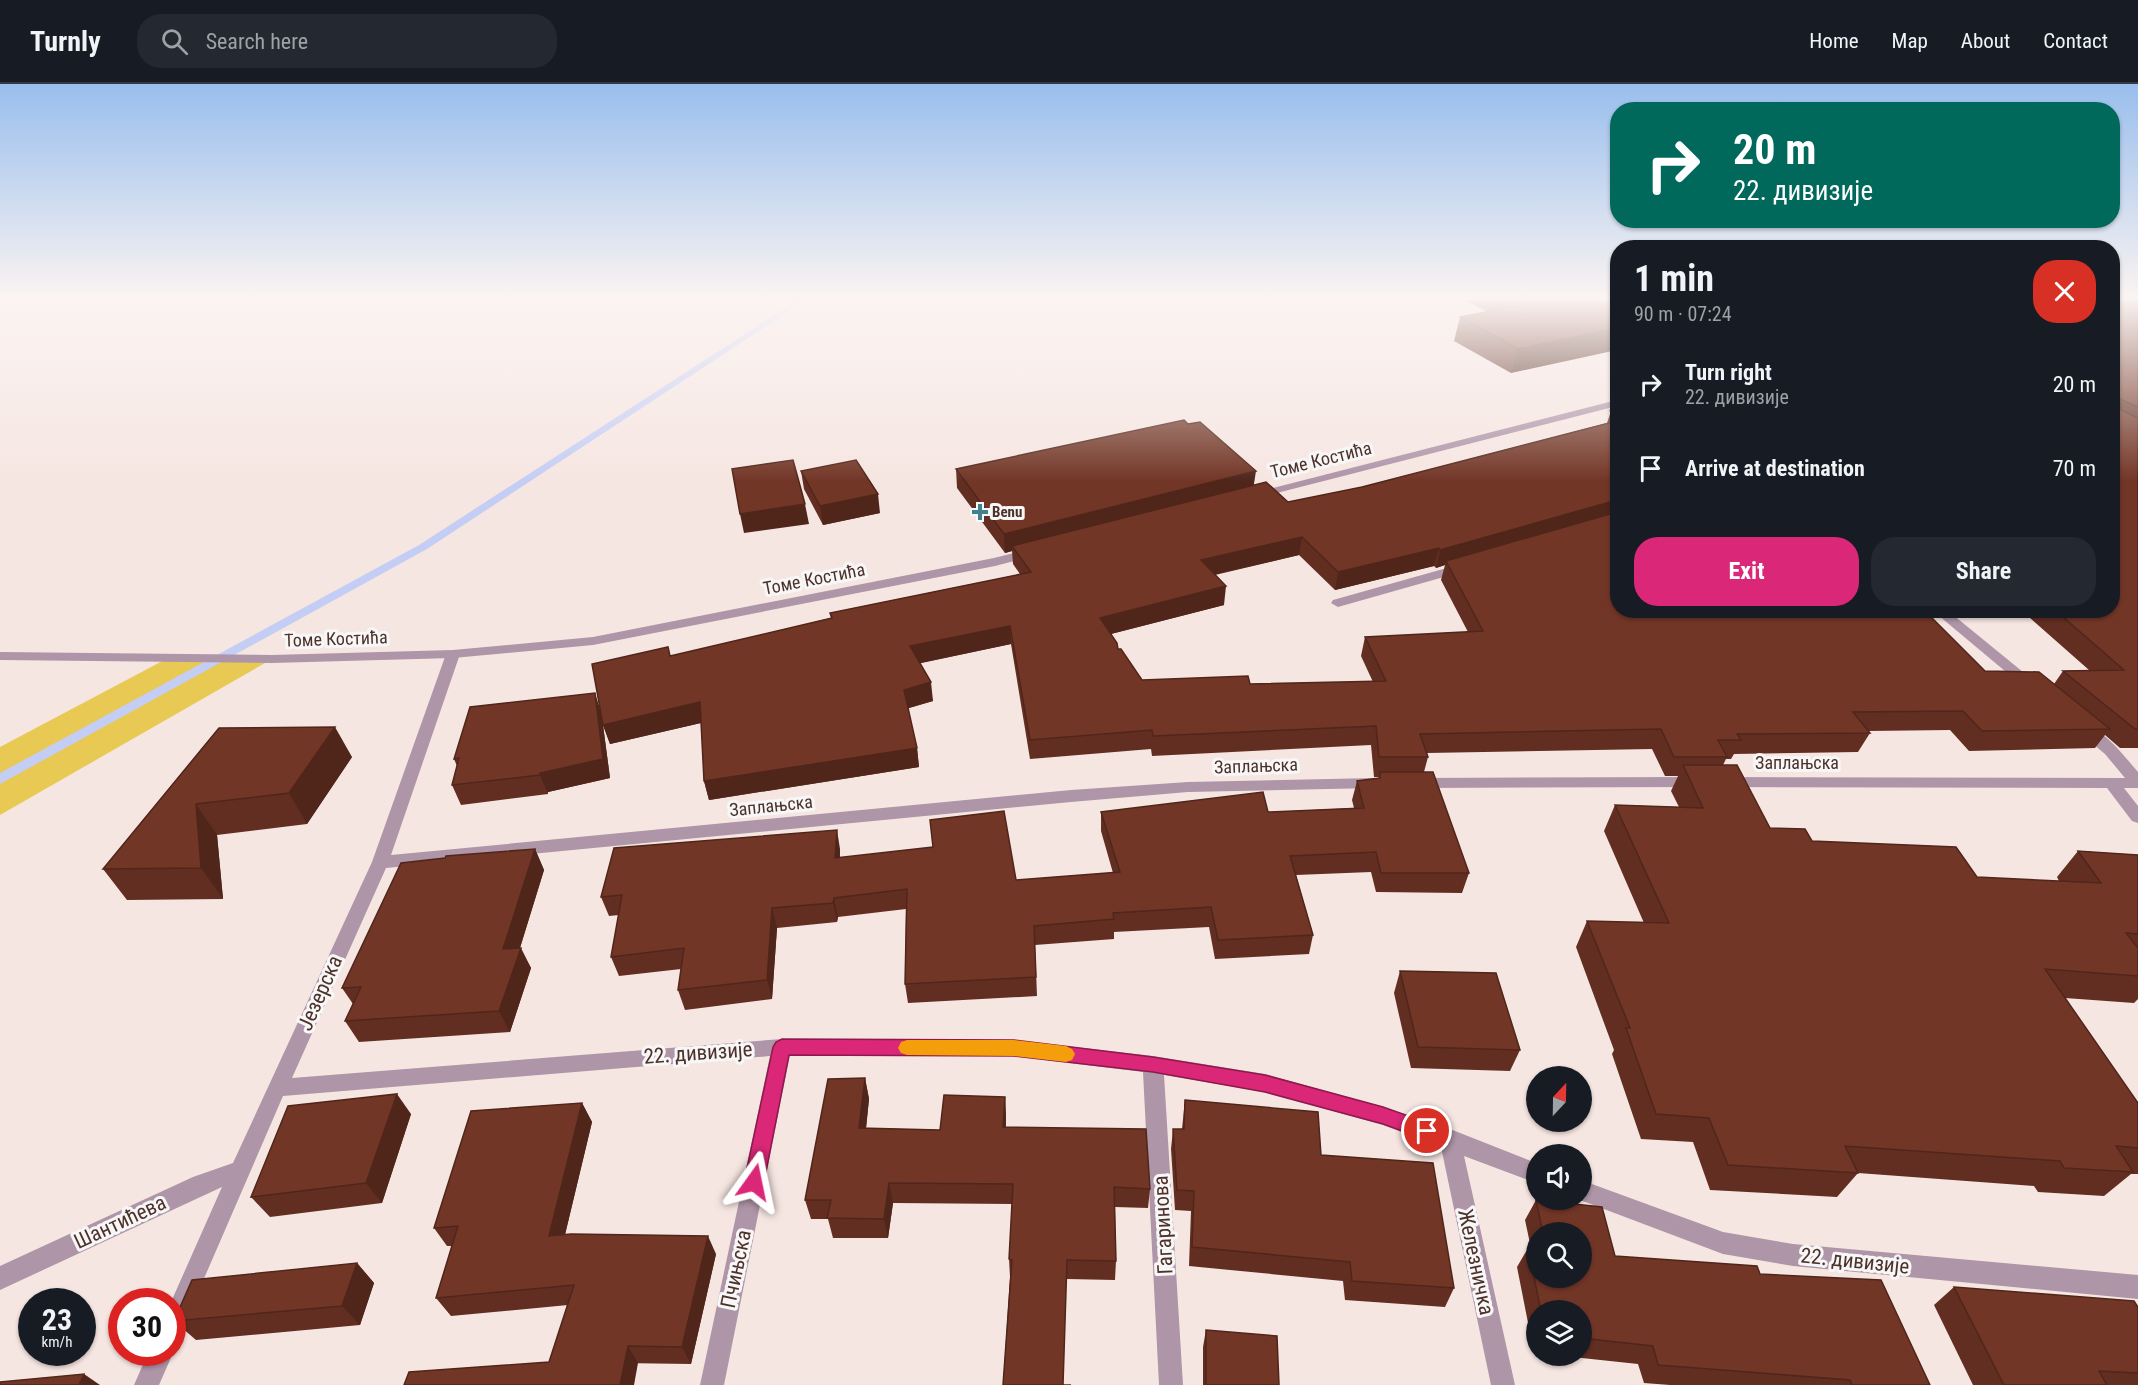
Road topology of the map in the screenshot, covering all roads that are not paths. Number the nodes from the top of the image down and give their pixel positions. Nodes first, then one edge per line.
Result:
1 (1610, 405) edge
2 (1249, 497) edge
3 (1041, 550) edge
4 (1469, 566) edge
5 (1338, 603) dead end
6 (1948, 618) edge
7 (453, 654) junction
8 (0, 656) edge
9 (2037, 692) edge
10 (2073, 721) edge
11 (2138, 782) edge
12 (2112, 784) junction
13 (2138, 817) edge
14 (380, 862) junction
15 (782, 1047) junction
16 (1153, 1065) junction
17 (277, 1088) junction
18 (1450, 1139) junction
19 (1526, 1169) edge
20 (242, 1170) junction
21 (1592, 1194) edge
22 (0, 1278) edge
23 (2138, 1287) edge
24 (186, 1295) edge
25 (154, 1366) edge
26 (146, 1385) edge
27 (712, 1385) edge
28 (1171, 1385) edge
29 (1503, 1385) edge

1 - 2 street, Томе Костића
3 - 7 street, Томе Костића
4 - 5 street
6 - 9 street
7 - 8 street, Томе Костића
7 - 14 street, Језерска
10 - 11 street
11 - 12 street, Заплањска
12 - 13 street
12 - 14 street, Заплањска
14 - 17 street, Језерска
15 - 16 street, 22. дивизије
15 - 17 street, 22. дивизије
15 - 27 street, Пчињска
16 - 18 street, 22. дивизије
16 - 28 street, Гагаринова
17 - 20 street, Језерска
18 - 19 street, 22. дивизије
18 - 29 street, Железничка
20 - 22 street, Шантићева
20 - 24 street, Језерска
21 - 23 street, 22. дивизије
25 - 26 street

